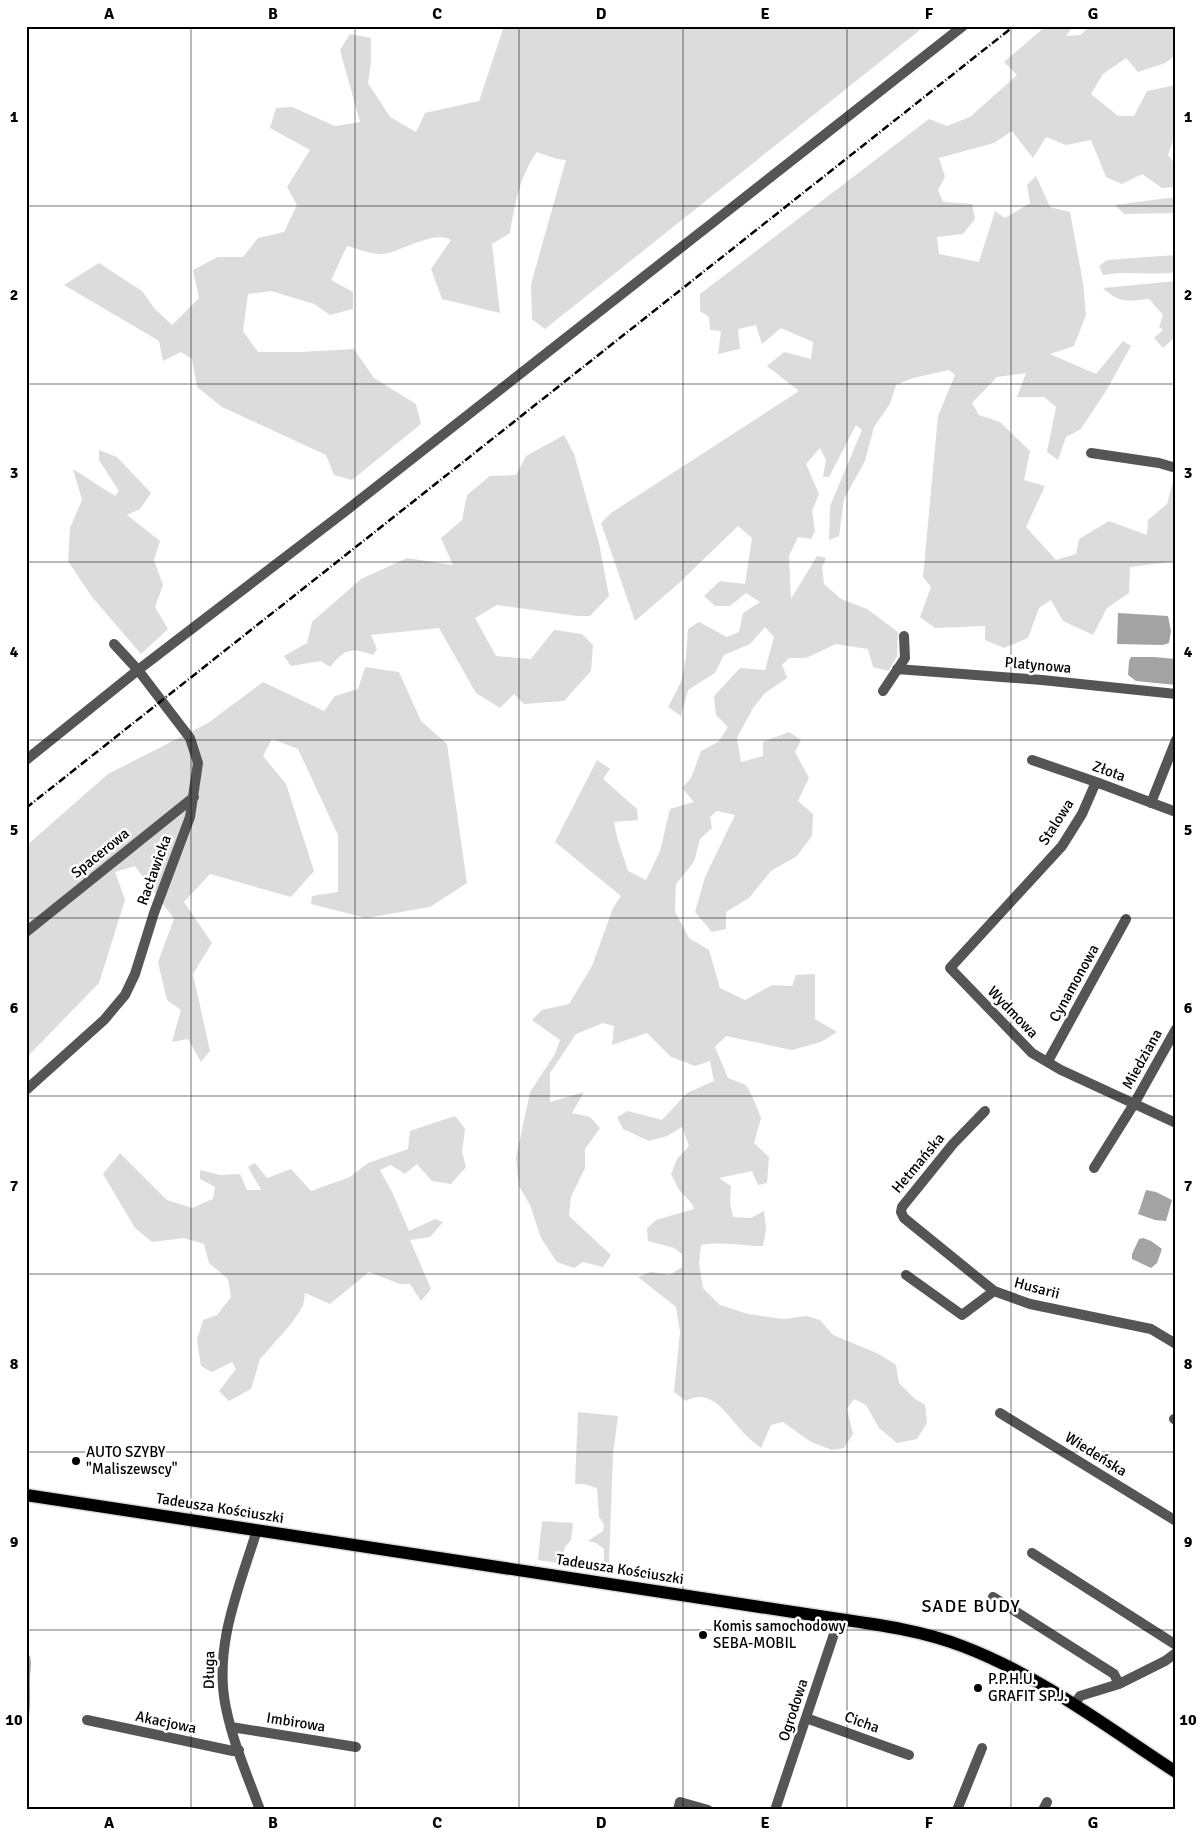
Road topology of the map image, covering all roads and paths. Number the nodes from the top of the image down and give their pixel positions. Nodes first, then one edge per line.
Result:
1 (963, 26) edge
2 (1091, 454) dead end
3 (1176, 468) edge
4 (904, 636) dead end
5 (114, 644) dead end
6 (898, 668) junction
7 (138, 670) junction
8 (883, 691) dead end
9 (1176, 694) edge
10 (1176, 740) edge
11 (26, 760) edge
12 (1032, 760) dead end
13 (1096, 782) junction
14 (194, 797) junction
15 (1151, 803) junction
16 (1176, 812) edge
17 (1035, 874) joint
18 (1126, 919) dead end
19 (26, 932) edge
20 (1176, 1029) edge
21 (1048, 1061) junction
22 (26, 1090) edge
23 (1134, 1104) junction
24 (985, 1111) dead end
25 (1176, 1123) edge
26 (1094, 1168) dead end
27 (906, 1275) dead end
28 (994, 1291) junction
29 (1176, 1344) edge
30 (1000, 1413) dead end
31 (26, 1494) edge
32 (1176, 1521) edge
33 (257, 1530) junction
34 (1032, 1553) dead end
35 (993, 1597) dead end
36 (839, 1619) junction
37 (1176, 1645) edge
38 (1176, 1654) edge
39 (1119, 1684) junction
40 (1074, 1706) junction
41 (806, 1718) junction
42 (87, 1720) dead end
43 (231, 1727) junction
44 (356, 1747) dead end
45 (982, 1748) dead end
46 (239, 1750) junction
47 (909, 1755) dead end
48 (1176, 1772) edge
49 (260, 1810) edge
50 (678, 1810) edge
51 (708, 1810) edge
52 (775, 1810) edge
53 (958, 1810) edge

1 - 7 street
2 - 3 street
4 - 6 street
5 - 7 street, Racławicka
6 - 8 street
6 - 9 street, Platynowa
7 - 11 street
7 - 14 street, Racławicka
10 - 15 street
12 - 13 street, Złota
13 - 15 street, Złota
13 - 17 street, Stalowa
14 - 19 street, Spacerowa
14 - 22 street, Racławicka
15 - 16 street, Złota
17 - 21 street, Wydmowa
18 - 21 street, Cynamonowa
20 - 23 street, Miedziana
21 - 23 street, Wydmowa
23 - 25 street, Wydmowa
23 - 26 street, Miedziana
24 - 28 street, Hetmańska
27 - 28 street, Husarii
28 - 29 street, Husarii
30 - 32 street, Wiedeńska
31 - 33 main road, Tadeusza Kościuszki
33 - 36 main road, Tadeusza Kościuszki
33 - 43 street, Długa
34 - 37 street
35 - 39 street
36 - 40 main road, Tadeusza Kościuszki
36 - 41 street, Ogrodowa
38 - 39 street
39 - 40 street
40 - 48 main road, Tadeusza Kościuszki
41 - 47 street, Cicha
41 - 52 street, Ogrodowa
42 - 46 street, Akacjowa
43 - 44 street, Imbirowa
43 - 46 street, Długa
45 - 53 street
46 - 49 street, Długa
50 - 51 street

